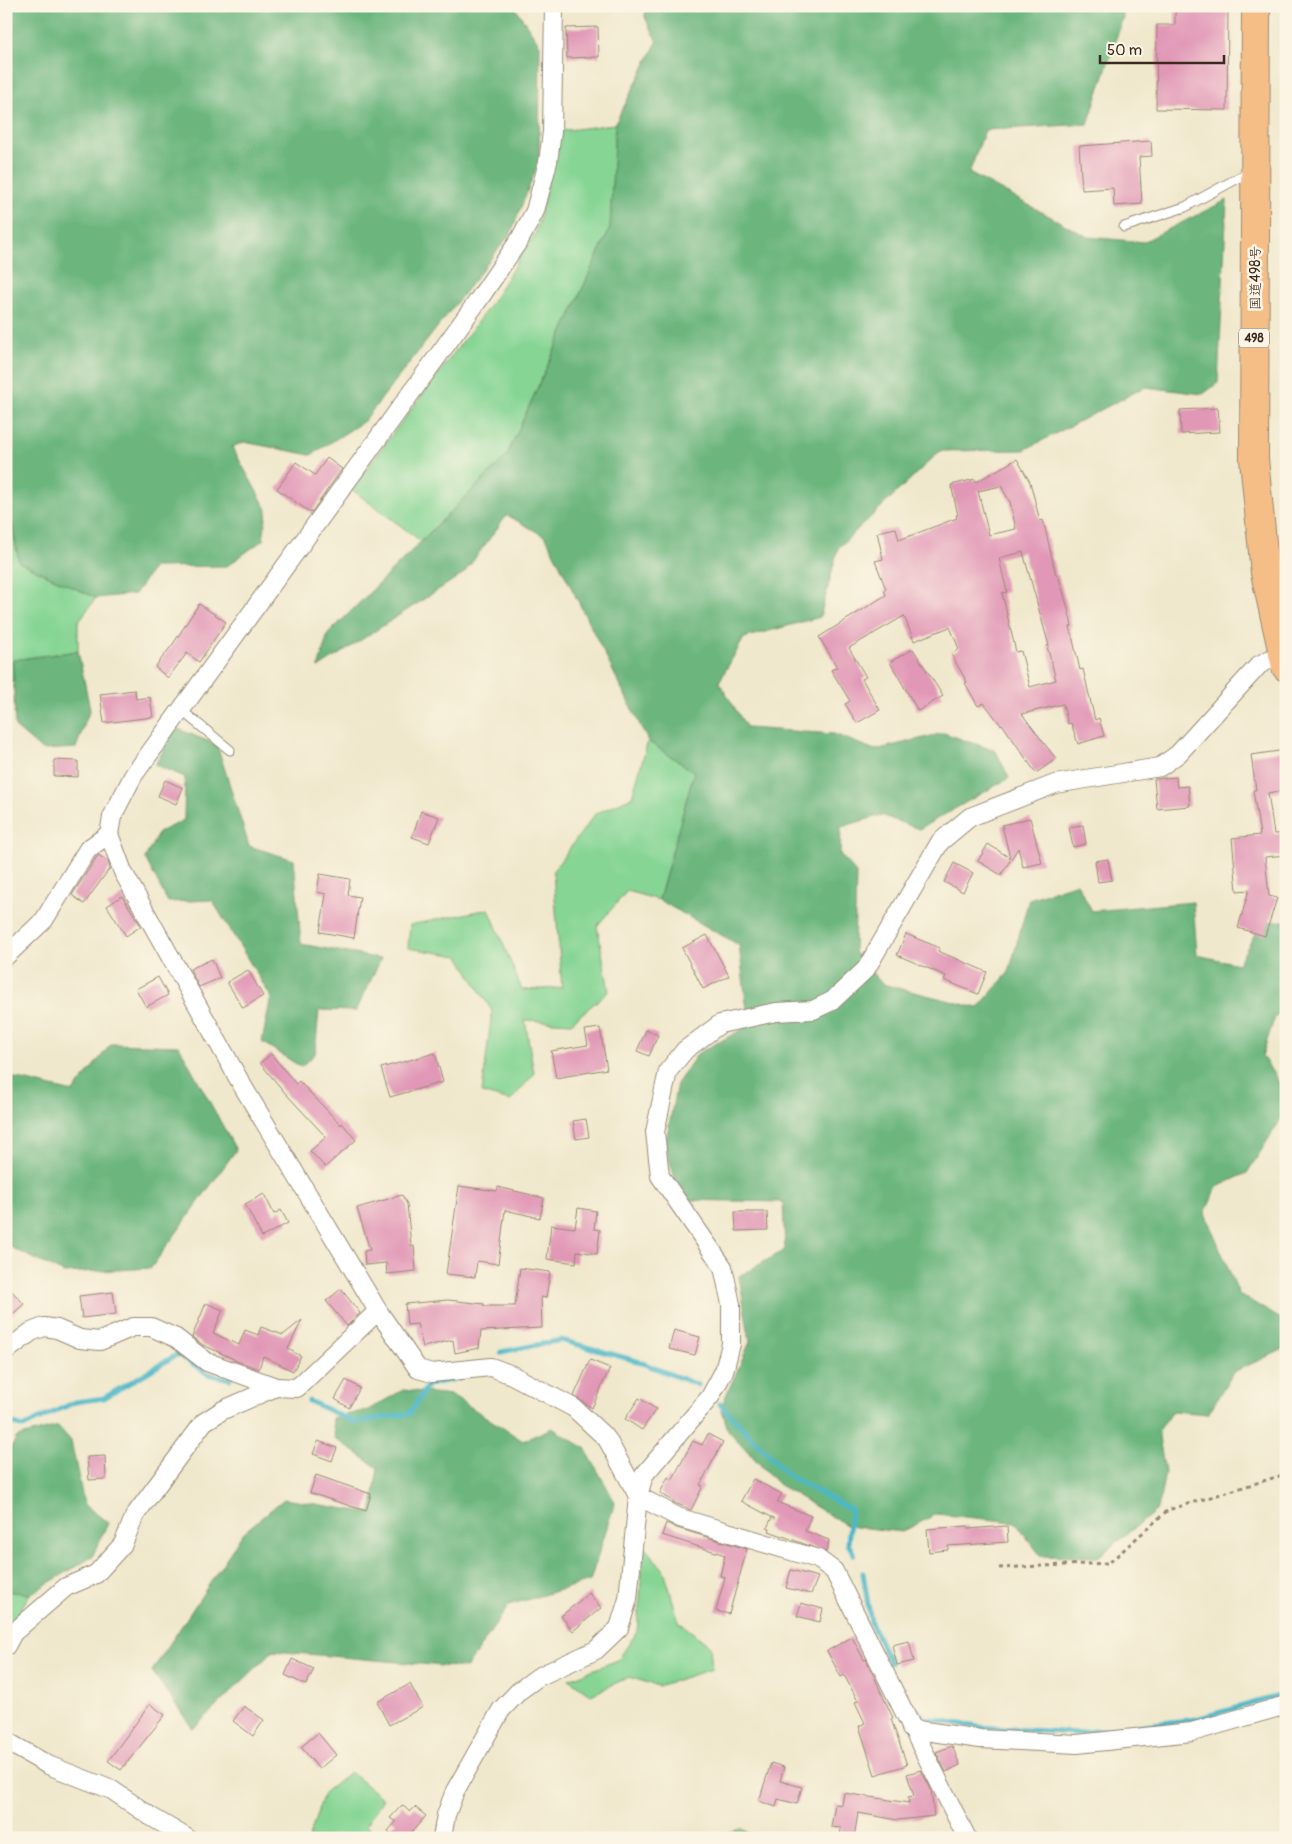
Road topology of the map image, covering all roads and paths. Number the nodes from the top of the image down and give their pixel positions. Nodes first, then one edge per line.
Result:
1 (554, 6) edge
2 (1256, 6) edge
3 (1255, 168) junction
4 (1124, 227) dead end
5 (1284, 660) edge
6 (181, 710) junction
7 (230, 750) dead end
8 (109, 834) junction
9 (6, 956) edge
10 (378, 1311) junction
11 (6, 1352) edge
12 (276, 1387) junction
13 (1286, 1474) edge
14 (638, 1496) junction
15 (999, 1568) dead end
16 (6, 1646) edge
17 (1286, 1705) edge
18 (911, 1729) junction
19 (6, 1742) edge
20 (187, 1838) edge
21 (442, 1838) edge
22 (967, 1838) edge

1 - 6 street
2 - 3 highway, 国道498号 / 498
3 - 4 lane
3 - 5 highway, 国道498号 / 498
5 - 14 street
6 - 7 lane
6 - 8 street
8 - 9 street
8 - 10 street
10 - 12 street
10 - 14 street
11 - 12 street
12 - 16 street
13 - 15 path
14 - 18 street
14 - 21 street
17 - 18 street
18 - 22 street
19 - 20 street

